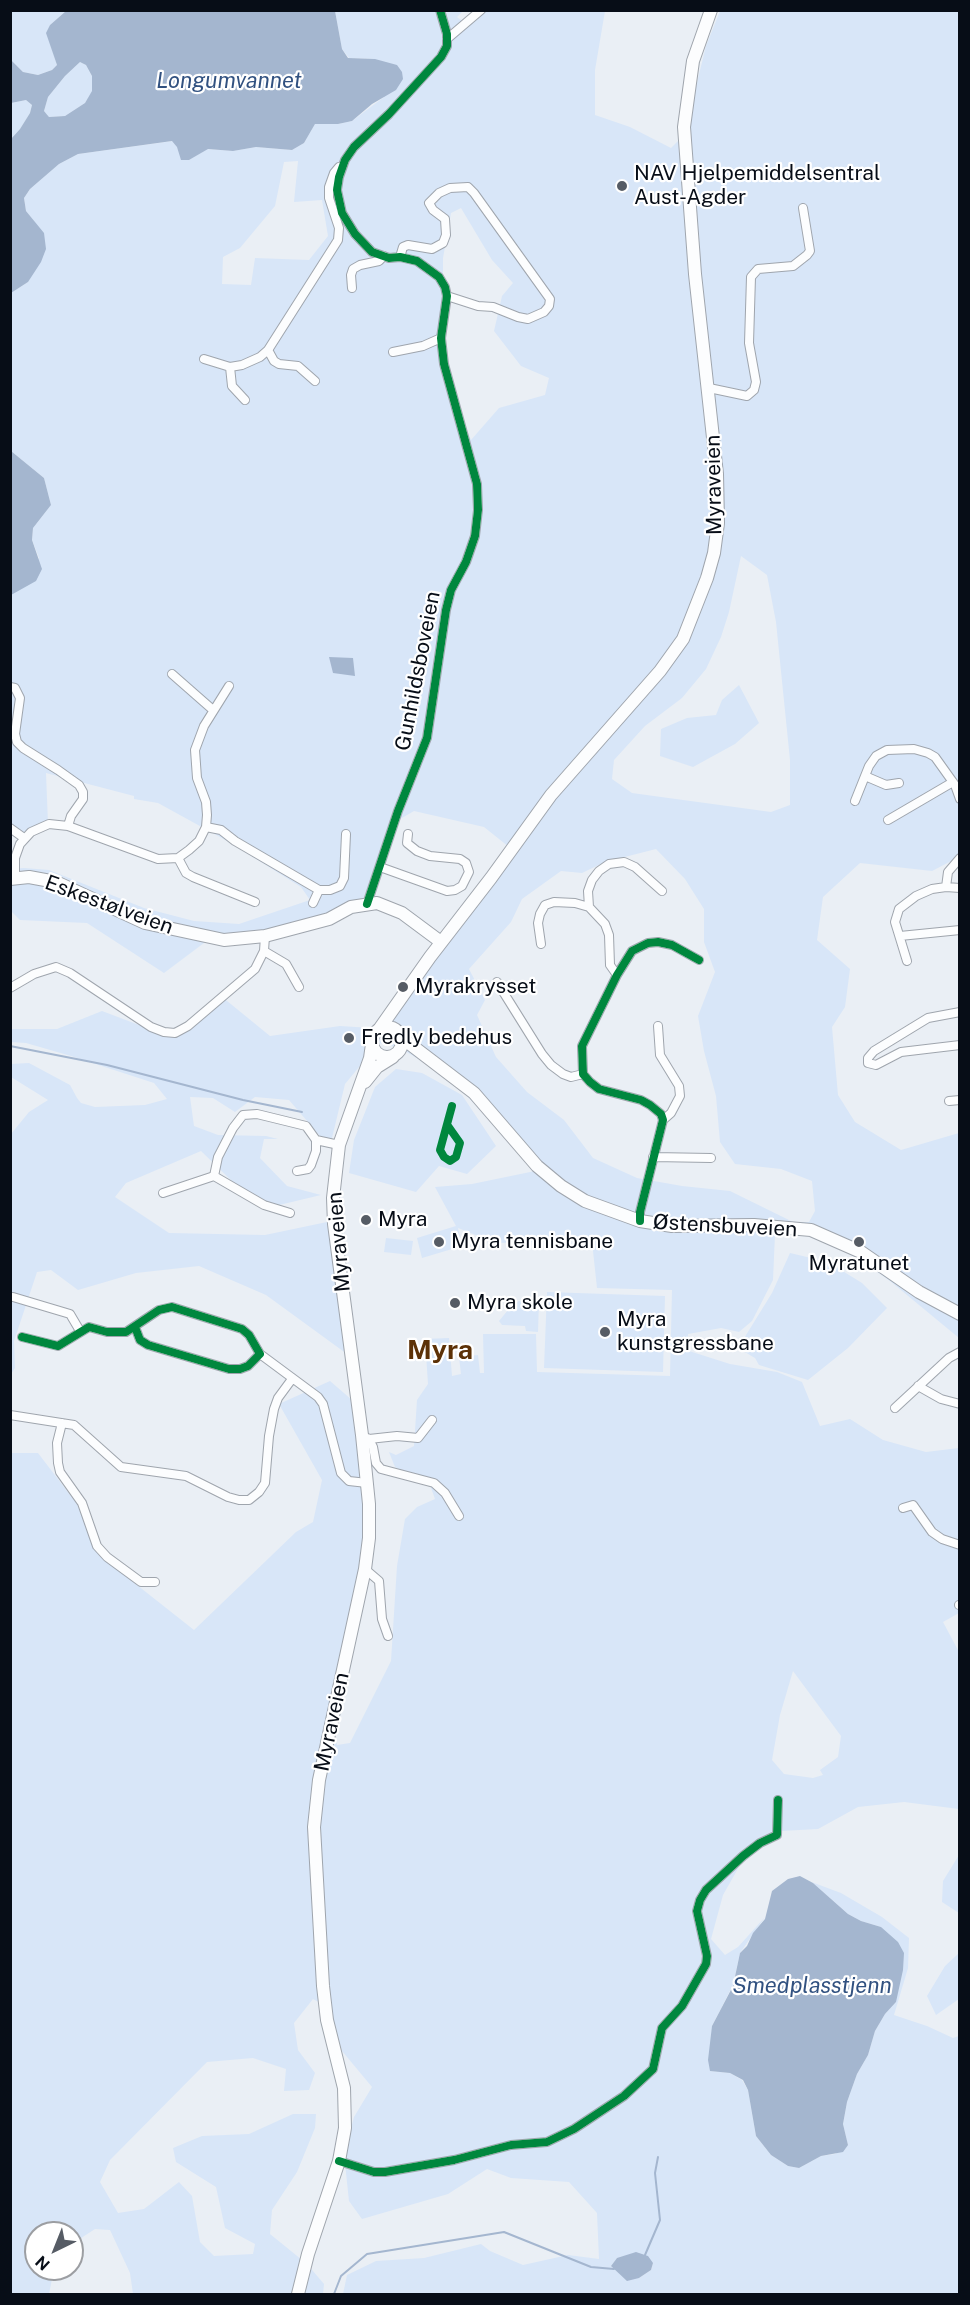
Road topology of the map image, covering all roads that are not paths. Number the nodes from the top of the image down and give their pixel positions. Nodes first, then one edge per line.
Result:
1 (440, 10) edge
2 (481, 10) edge
3 (711, 10) edge
4 (447, 39) junction
5 (345, 160) junction
6 (803, 208) dead end
7 (384, 256) junction
8 (400, 257) junction
9 (352, 288) dead end
10 (447, 296) junction
11 (441, 338) junction
12 (268, 350) junction
13 (393, 351) dead end
14 (204, 359) dead end
15 (230, 367) junction
16 (315, 381) dead end
17 (709, 388) junction
18 (245, 400) dead end
19 (172, 674) dead end
20 (229, 686) dead end
21 (10, 687) edge
22 (213, 710) junction
23 (865, 777) junction
24 (953, 782) junction
25 (899, 783) dead end
26 (959, 794) edge
27 (855, 801) dead end
28 (888, 820) dead end
29 (68, 826) junction
30 (206, 827) junction
31 (10, 828) edge
32 (346, 834) dead end
33 (408, 834) dead end
34 (24, 838) junction
35 (178, 858) junction
36 (960, 858) edge
37 (380, 867) junction
38 (13, 879) edge
39 (946, 887) junction
40 (960, 888) edge
41 (319, 890) junction
42 (662, 891) dead end
43 (255, 902) dead end
44 (313, 903) dead end
45 (367, 904) junction
46 (589, 907) junction
47 (960, 930) edge
48 (265, 936) junction
49 (900, 936) junction
50 (441, 942) junction
51 (541, 944) dead end
52 (264, 951) junction
53 (699, 960) dead end
54 (907, 961) dead end
55 (417, 974) junction
56 (617, 975) junction
57 (497, 982) dead end
58 (299, 987) dead end
59 (10, 988) edge
60 (960, 1012) edge
61 (658, 1026) dead end
62 (380, 1028) junction
63 (401, 1034) junction
64 (372, 1044) junction
65 (960, 1045) edge
66 (395, 1055) junction
67 (584, 1074) junction
68 (451, 1075) junction
69 (358, 1093) junction
70 (960, 1100) edge
71 (949, 1101) dead end
72 (663, 1120) junction
73 (316, 1140) junction
74 (339, 1144) junction
75 (653, 1157) junction
76 (711, 1158) dead end
77 (297, 1171) dead end
78 (214, 1176) junction
79 (163, 1193) dead end
80 (290, 1213) dead end
81 (640, 1221) junction
82 (14, 1297) dead end
83 (960, 1314) edge
84 (135, 1327) junction
85 (80, 1331) junction
86 (22, 1337) dead end
87 (960, 1352) edge
88 (260, 1354) junction
89 (292, 1379) junction
90 (918, 1386) junction
91 (960, 1404) edge
92 (895, 1408) dead end
93 (10, 1415) edge
94 (432, 1420) dead end
95 (62, 1423) junction
96 (365, 1437) junction
97 (367, 1483) junction
98 (903, 1508) dead end
99 (459, 1516) dead end
100 (960, 1545) edge
101 (365, 1569) junction
102 (155, 1582) dead end
103 (388, 1636) dead end
104 (778, 1800) dead end
105 (339, 2161) junction
106 (298, 2295) edge

1 - 4 street
2 - 4 street
3 - 17 main road, Myraveien
4 - 5 street
5 - 7 street
5 - 12 street
6 - 17 street
7 - 8 street
7 - 9 street
8 - 10 street
8 - 10 street
10 - 11 street, Gunhildsboveien
11 - 13 street
11 - 37 street, Gunhildsboveien
12 - 15 street
12 - 16 street
14 - 15 street
15 - 18 street
17 - 50 main road, Myraveien
19 - 22 street
20 - 22 street
21 - 29 street
22 - 30 street
23 - 24 street
23 - 25 street
23 - 27 street
24 - 26 street
24 - 28 street
29 - 34 street
29 - 35 street
30 - 35 street
30 - 41 street
31 - 34 street
32 - 41 street
33 - 37 street
34 - 38 street
35 - 43 street
36 - 39 street
37 - 45 street, Gunhildsboveien
38 - 48 main road, Eskestølveien
39 - 40 street
39 - 49 street
41 - 44 street
42 - 46 street
45 - 48 main road, Eskestølveien
45 - 50 main road
46 - 51 street
46 - 56 street
47 - 49 street
48 - 52 street
49 - 54 street
50 - 55 main road, Myraveien
52 - 58 street
52 - 59 street
53 - 56 street
55 - 62 main road, Myraveien
55 - 63 main road, Myraveien
56 - 67 street
57 - 67 street
60 - 65 street
61 - 72 street
62 - 63 main road
62 - 64 main road
63 - 66 main road
63 - 68 main road, Østensbuveien
64 - 66 main road
64 - 69 main road, Myraveien
66 - 68 main road, Østensbuveien
66 - 69 main road, Myraveien
67 - 72 street
68 - 81 main road, Østensbuveien
69 - 74 main road, Myraveien
70 - 71 street
72 - 75 street
73 - 74 street
73 - 77 street
73 - 78 street
74 - 96 main road, Myraveien
75 - 76 street
75 - 81 street
78 - 79 street
78 - 80 street
81 - 83 main road, Østensbuveien
82 - 85 street
84 - 85 street
84 - 88 street
84 - 88 street
85 - 86 street
87 - 90 street
88 - 89 street
89 - 95 street
89 - 97 street
90 - 91 street
90 - 92 street
93 - 95 street
94 - 96 street
95 - 102 street
96 - 97 main road, Myraveien
96 - 99 street
97 - 101 main road, Myraveien
98 - 100 street
101 - 103 street
101 - 105 main road, Myraveien
104 - 105 street
105 - 106 main road, Myraveien

